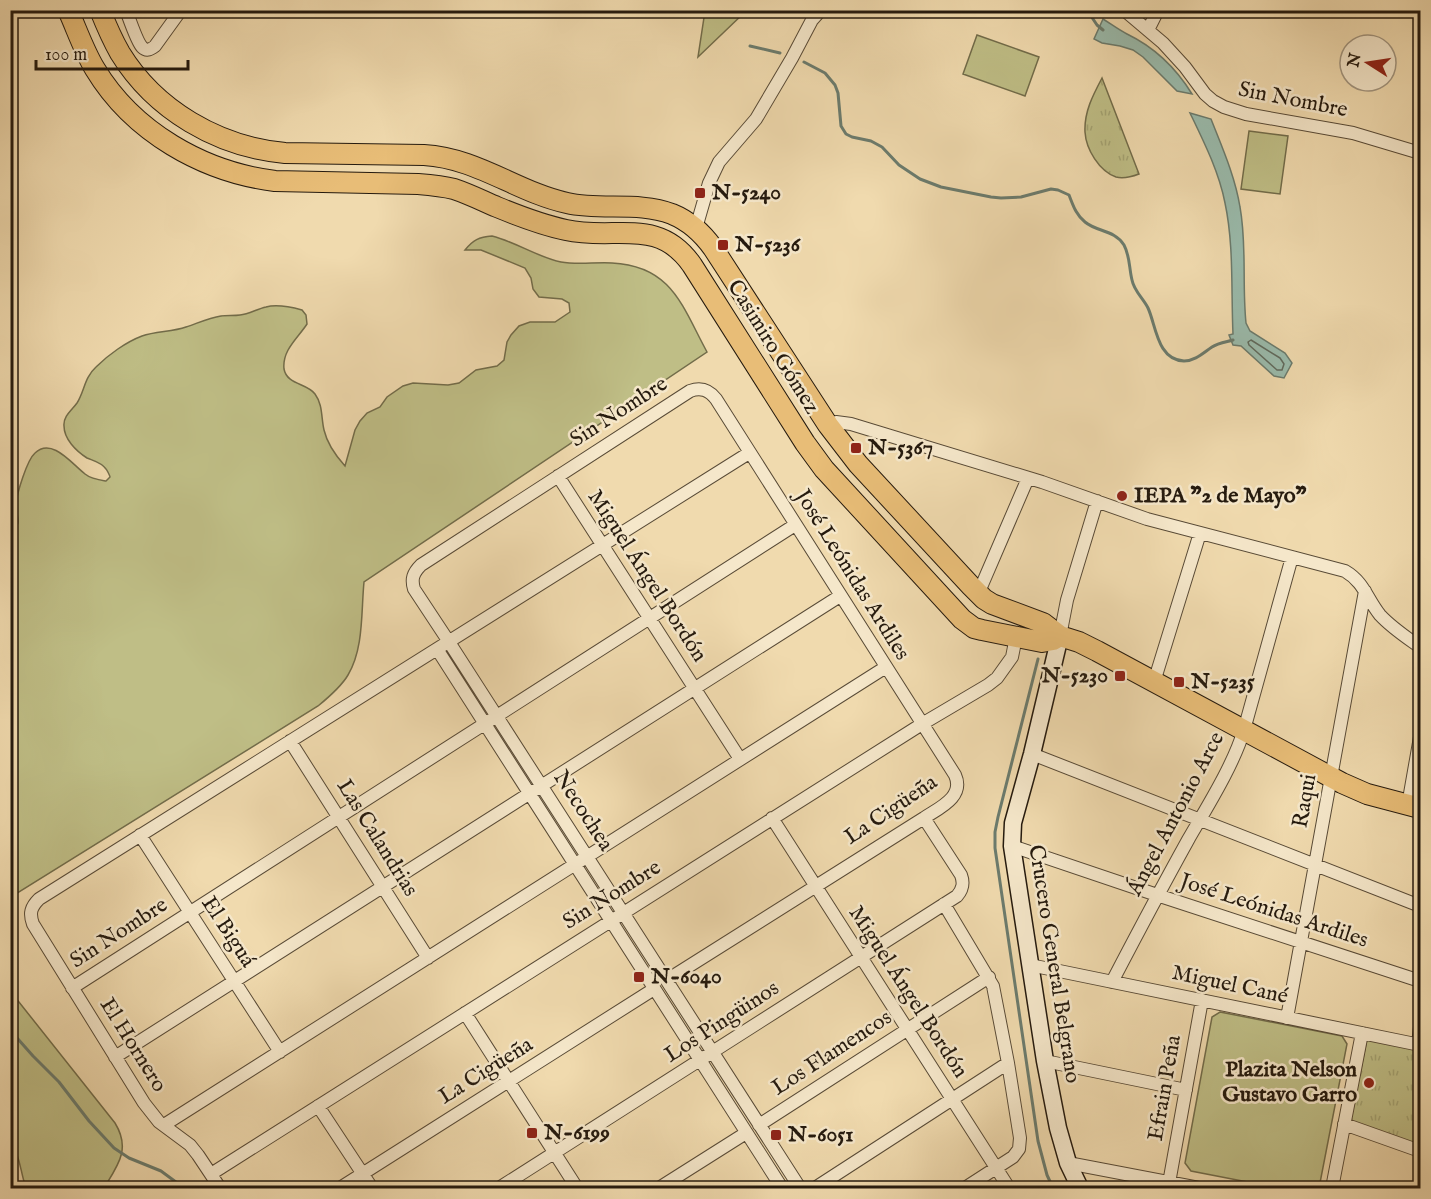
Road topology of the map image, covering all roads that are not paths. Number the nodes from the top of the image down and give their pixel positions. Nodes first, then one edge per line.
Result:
1 (68, 10) edge
2 (100, 10) edge
3 (126, 10) edge
4 (181, 10) edge
5 (821, 10) edge
6 (1124, 10) edge
7 (1158, 10) edge
8 (1148, 30) junction
9 (1420, 153) edge
10 (600, 206) junction
11 (696, 228) junction
12 (595, 234) junction
13 (702, 389) joint
14 (828, 425) junction
15 (805, 443) junction
16 (750, 453) junction
17 (558, 476) junction
18 (1028, 478) junction
19 (1097, 501) junction
20 (795, 525) junction
21 (1200, 533) junction
22 (603, 545) junction
23 (1292, 557) junction
24 (413, 576) joint
25 (1365, 591) junction
26 (978, 594) junction
27 (840, 596) junction
28 (650, 618) junction
29 (1060, 636) junction
30 (1016, 637) junction
31 (449, 642) junction
32 (1420, 647) edge
33 (437, 649) junction
34 (886, 667) junction
35 (1154, 682) junction
36 (695, 689) junction
37 (497, 716) junction
38 (484, 724) junction
39 (921, 724) junction
40 (1244, 730) junction
41 (1420, 737) edge
42 (290, 741) junction
43 (1032, 754) junction
44 (740, 759) junction
45 (1331, 777) junction
46 (542, 786) junction
47 (957, 790) joint
48 (529, 794) junction
49 (1414, 807) edge
50 (339, 818) junction
51 (924, 818) junction
52 (772, 819) junction
53 (1200, 819) junction
54 (140, 835) junction
55 (1012, 846) junction
56 (587, 857) junction
57 (574, 865) junction
58 (1316, 865) junction
59 (815, 886) junction
60 (383, 887) junction
61 (1157, 895) junction
62 (945, 904) junction
63 (1420, 906) edge
64 (190, 913) junction
65 (623, 913) junction
66 (610, 921) junction
67 (1301, 942) junction
68 (428, 958) junction
69 (861, 958) junction
70 (1030, 965) junction
71 (989, 977) junction
72 (666, 980) junction
73 (234, 981) junction
74 (1420, 981) edge
75 (1112, 982) junction
76 (72, 988) junction
77 (654, 988) junction
78 (1202, 1000) junction
79 (465, 1013) junction
80 (1287, 1018) junction
81 (1420, 1027) edge
82 (907, 1029) junction
83 (1362, 1033) junction
84 (1419, 1045) edge
85 (280, 1052) junction
86 (713, 1052) junction
87 (115, 1057) junction
88 (700, 1060) junction
89 (1045, 1061) junction
90 (1008, 1063) junction
91 (508, 1081) junction
92 (1186, 1090) junction
93 (952, 1100) junction
94 (318, 1106) junction
95 (1344, 1124) junction
96 (164, 1125) junction
97 (759, 1125) junction
98 (746, 1133) junction
99 (1420, 1151) edge
100 (554, 1153) junction
101 (1068, 1163) junction
102 (996, 1169) junction
103 (211, 1174) junction
104 (362, 1174) junction
105 (1169, 1183) junction
106 (220, 1188) edge
107 (340, 1188) edge
108 (372, 1188) edge
109 (499, 1188) edge
110 (577, 1188) edge
111 (659, 1188) edge
112 (782, 1188) edge
113 (800, 1188) edge
114 (815, 1188) edge
115 (965, 1188) edge
116 (1009, 1188) edge
117 (1080, 1188) edge
118 (1199, 1188) edge
119 (1332, 1188) edge

1 - 12 main road, Casimiro Gómez
2 - 10 main road, Casimiro Gómez
3 - 4 street
5 - 11 street
6 - 8 street, Sin Nombre
7 - 8 street
8 - 9 street, Sin Nombre
10 - 11 main road, Casimiro Gómez
10 - 12 main road
11 - 14 main road, Casimiro Gómez
12 - 15 main road, Casimiro Gómez
13 - 16 street, José Leónidas Ardiles
13 - 17 street, Sin Nombre
14 - 15 main road
14 - 18 street
14 - 26 main road, Casimiro Gómez
15 - 30 main road, Casimiro Gómez
16 - 20 street, José Leónidas Ardiles
16 - 22 street
17 - 22 street, Miguel Ángel Bordón
17 - 24 street, Sin Nombre
18 - 19 street
18 - 26 street
19 - 21 street
19 - 29 street, Crucero General Belgrano
20 - 27 street, José Leónidas Ardiles
20 - 28 street, Sin Nombre
21 - 23 street
21 - 35 street
22 - 28 street, Miguel Ángel Bordón
22 - 31 street
23 - 25 street
23 - 40 street, Ángel Antonio Arce
24 - 31 street, Necochea
25 - 32 street
25 - 45 street, Raqui
26 - 29 main road, Casimiro Gómez
27 - 34 street, José Leónidas Ardiles
27 - 36 street
28 - 36 street, Miguel Ángel Bordón
28 - 37 street, Sin Nombre
29 - 30 main road, Casimiro Gómez
29 - 35 main road, Casimiro Gómez
29 - 43 street, Crucero General Belgrano
30 - 39 street, Sin Nombre
31 - 33 street
31 - 37 street, Necochea
33 - 38 street, Necochea
33 - 42 street
34 - 39 street, José Leónidas Ardiles
34 - 44 street, Sin Nombre
35 - 40 main road, Casimiro Gómez
36 - 44 street, Miguel Ángel Bordón
36 - 46 street
37 - 38 street, Sin Nombre
37 - 46 street, Necochea
38 - 48 street, Necochea
38 - 50 street, Sin Nombre
39 - 47 street, José Leónidas Ardiles
39 - 52 street, Sin Nombre
40 - 45 main road, Casimiro Gómez
40 - 53 street, Ángel Antonio Arce
41 - 49 street
42 - 50 street, Las Calandrias
42 - 54 street
43 - 53 street
43 - 55 street, Crucero General Belgrano
44 - 56 street, Sin Nombre
45 - 49 main road, Casimiro Gómez
45 - 58 street, Raqui
46 - 48 street
46 - 56 street, Necochea
47 - 51 street, La Cigüeña
48 - 57 street, Necochea
48 - 60 street
50 - 60 street, Las Calandrias
50 - 64 street, Sin Nombre
51 - 59 street, La Cigüeña
51 - 62 street, Los Pingüinos
52 - 59 street, Miguel Ángel Bordón
52 - 65 street, Sin Nombre
53 - 58 street
53 - 61 street, Ángel Antonio Arce
54 - 64 street, El Biguá
54 - 76 street, El Hornero
55 - 61 street, José Leónidas Ardiles
55 - 70 street, Crucero General Belgrano
56 - 57 street, Sin Nombre
56 - 65 street, Necochea
57 - 66 street, Necochea
57 - 68 street, Sin Nombre
58 - 63 street
58 - 67 street, Raqui
59 - 69 street, Miguel Ángel Bordón
59 - 72 street, La Cigüeña
60 - 68 street, Las Calandrias
60 - 73 street
61 - 67 street, José Leónidas Ardiles
61 - 75 street, Ángel Antonio Arce
62 - 69 street, Los Pingüinos
62 - 71 street
64 - 73 street, El Biguá
64 - 76 street, Sin Nombre
65 - 66 street, Sin Nombre
65 - 72 street, Necochea
66 - 77 street, Necochea
66 - 79 street, Sin Nombre
67 - 74 street, José Leónidas Ardiles
67 - 80 street, Raqui
68 - 85 street, Sin Nombre
69 - 82 street, Miguel Ángel Bordón
69 - 86 street, Los Pingüinos
70 - 75 street, Miguel Cané
70 - 89 street, Crucero General Belgrano
71 - 82 street, Los Flamencos
71 - 90 street
72 - 86 street, Necochea
73 - 85 street, El Biguá
73 - 87 street
75 - 78 street, Miguel Cané
76 - 87 street, El Hornero
77 - 88 street, Necochea
77 - 91 street, La Cigüeña
78 - 80 street, Miguel Cané
78 - 92 street, Efrain Peña
79 - 91 street
79 - 94 street, Sin Nombre
80 - 83 street, Miguel Cané
81 - 84 street
82 - 93 street, Miguel Ángel Bordón
82 - 97 street, Los Flamencos
83 - 84 street, Miguel Cané
83 - 95 street
85 - 96 street, Sin Nombre
86 - 88 street, Los Pingüinos
86 - 97 street, Necochea
87 - 96 street, El Hornero
88 - 98 street, Necochea
88 - 100 street, Los Pingüinos
89 - 92 street
89 - 101 street, Crucero General Belgrano
90 - 93 street
90 - 102 street
91 - 100 street
91 - 104 street, La Cigüeña
92 - 105 street, Efrain Peña
93 - 102 street, Miguel Ángel Bordón
93 - 114 street
94 - 103 street, Sin Nombre
94 - 104 street
95 - 99 street
95 - 119 street
96 - 103 street, El Hornero
97 - 113 street, Necochea
98 - 111 street
98 - 112 street, Necochea
100 - 109 street, Los Pingüinos
100 - 110 street
101 - 105 street
101 - 117 street, Crucero General Belgrano
102 - 115 street
102 - 116 street, Miguel Ángel Bordón
103 - 106 street, El Hornero
104 - 107 street, La Cigüeña
104 - 108 street
105 - 118 street

